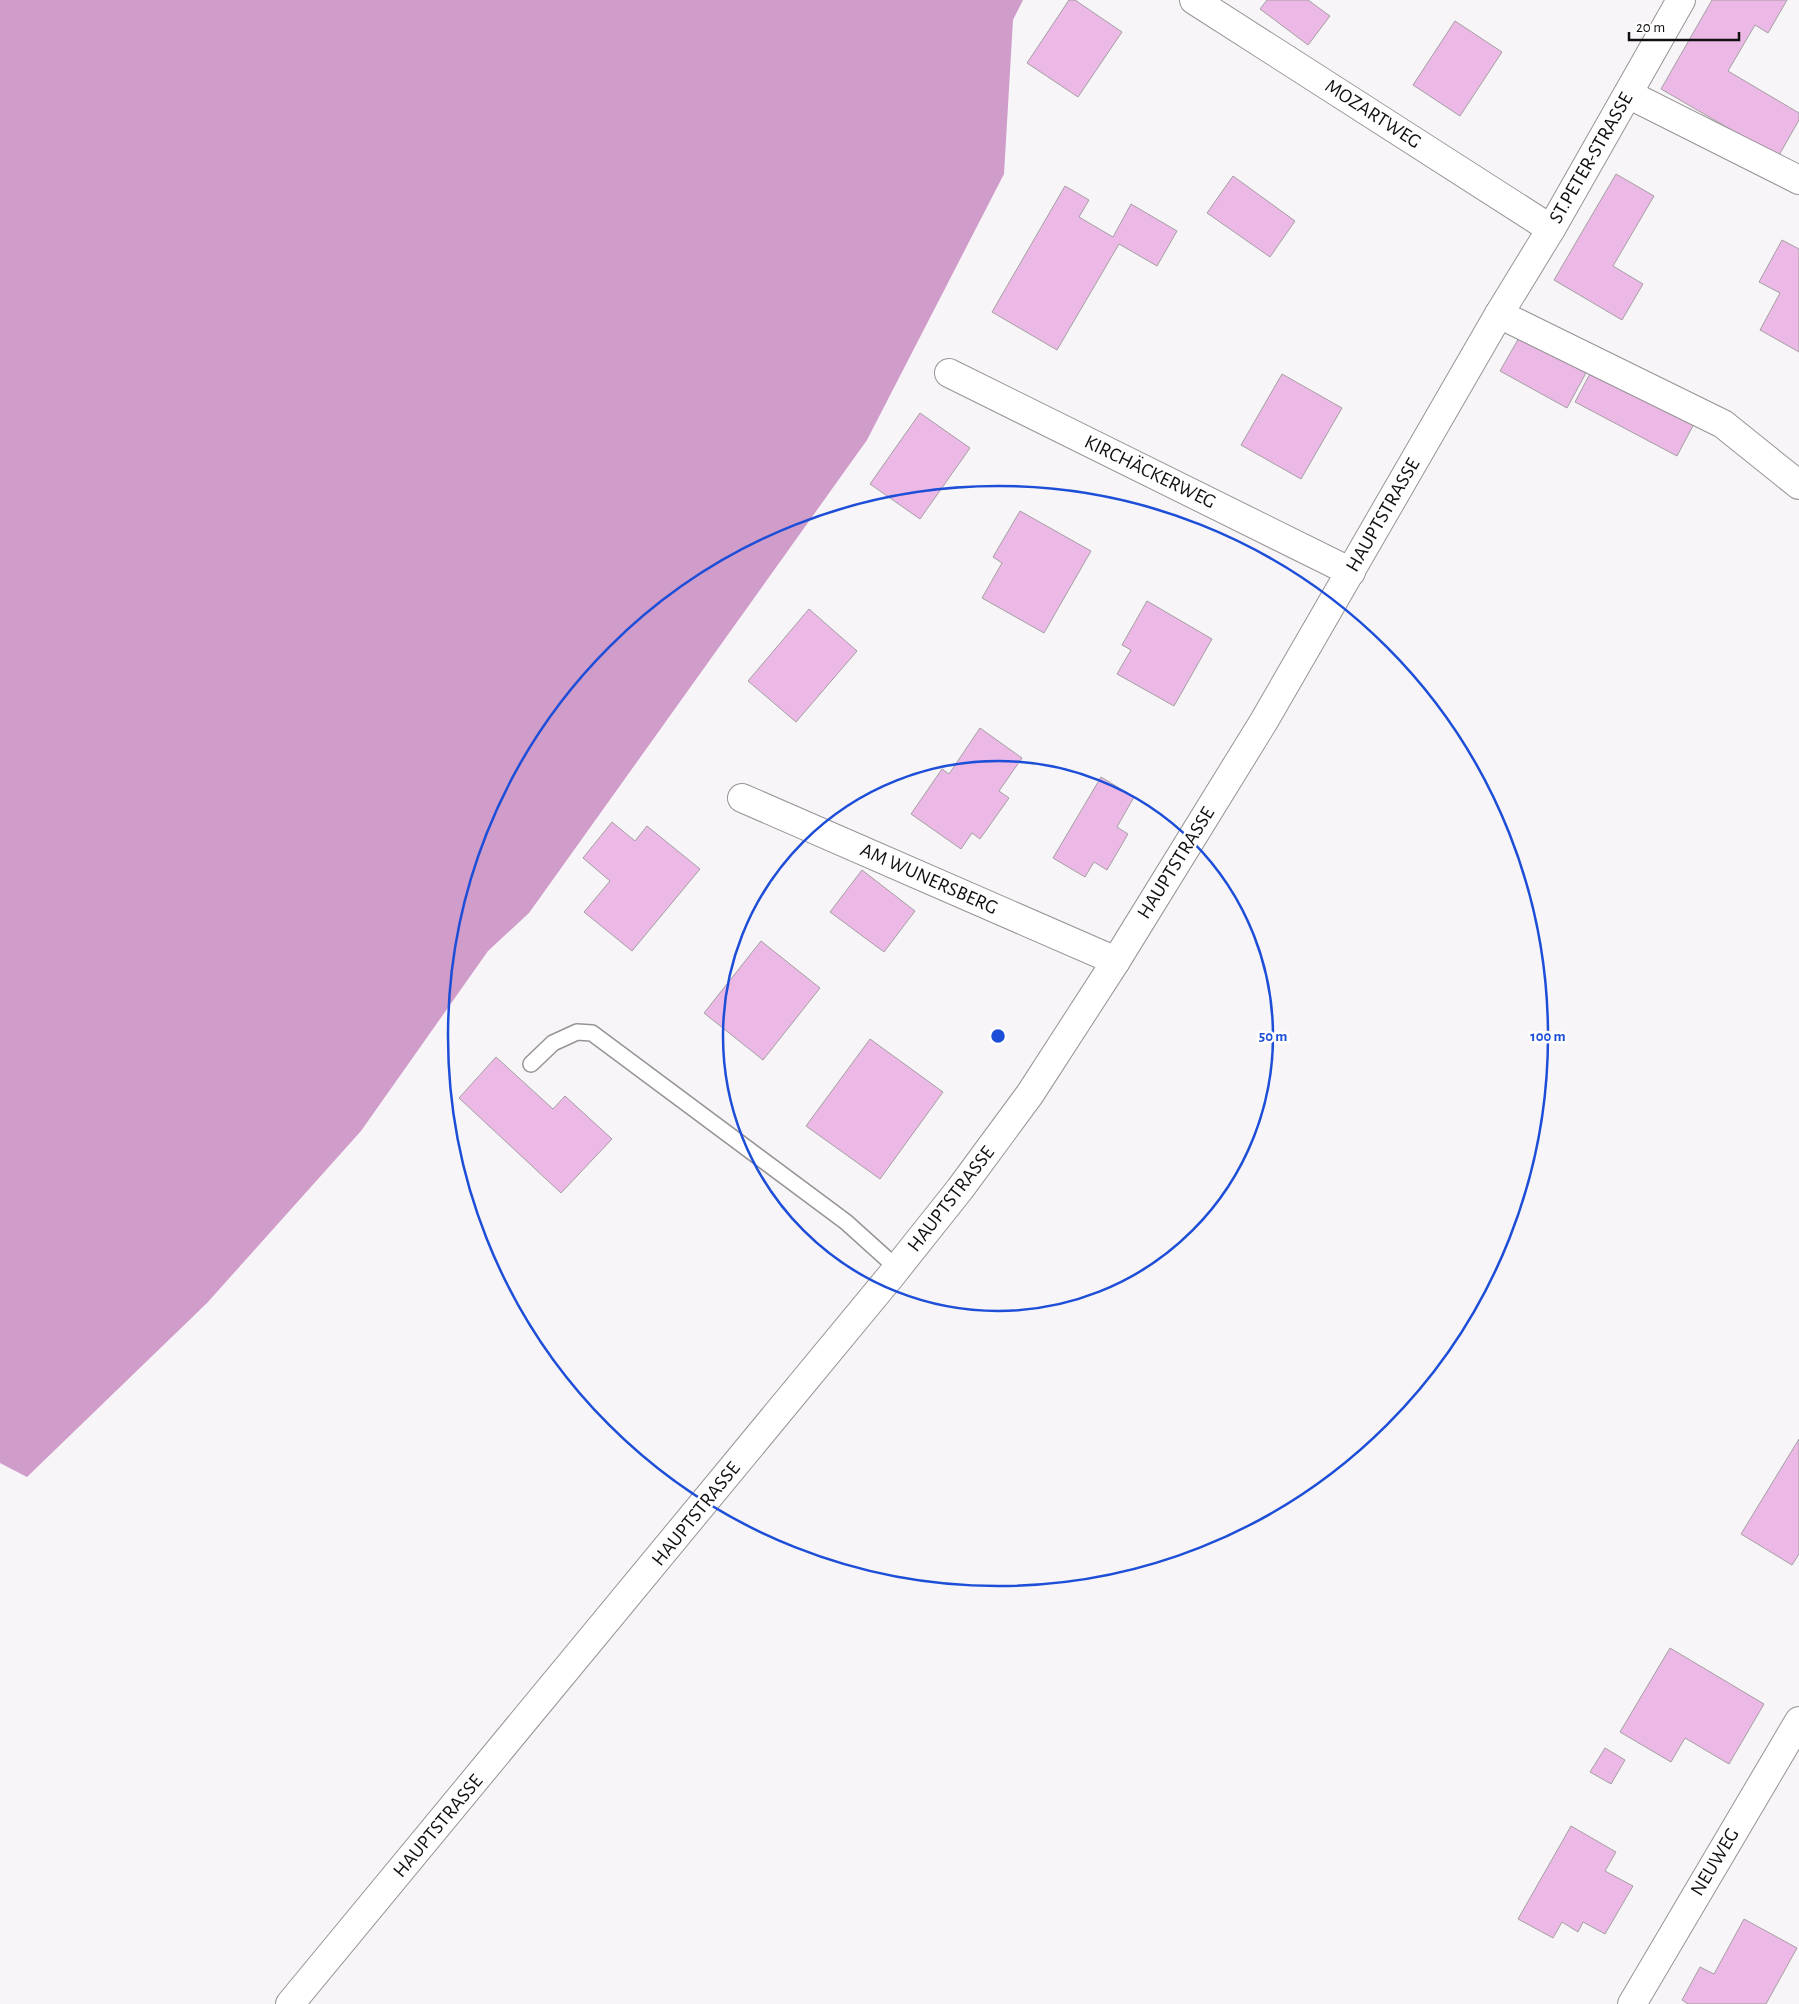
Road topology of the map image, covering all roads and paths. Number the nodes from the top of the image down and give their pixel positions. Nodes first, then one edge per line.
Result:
1 (1194, 0) edge
2 (1681, 0) edge
3 (1628, 94) junction
4 (1799, 180) edge
5 (1551, 228) junction
6 (1499, 314) junction
7 (949, 372) dead end
8 (1799, 485) edge
9 (1351, 572) junction
10 (742, 798) dead end
11 (1116, 961) junction
12 (531, 1064) dead end
13 (897, 1268) junction
14 (1799, 1721) edge
15 (290, 2004) edge
16 (1632, 2004) edge

1 - 5 main road, MOZARTWEG
2 - 3 main road, ST.PETER-STRASSE
3 - 4 main road
3 - 5 main road, ST.PETER-STRASSE
5 - 6 main road, ST.PETER-STRASSE
6 - 8 main road
6 - 9 main road, HAUPTSTRASSE
7 - 9 main road, KIRCHÄCKERWEG
9 - 11 main road, HAUPTSTRASSE
10 - 11 main road, AM WUNERSBERG
11 - 13 main road, HAUPTSTRASSE
12 - 13 lane
13 - 15 main road, HAUPTSTRASSE
14 - 16 main road, NEUWEG

